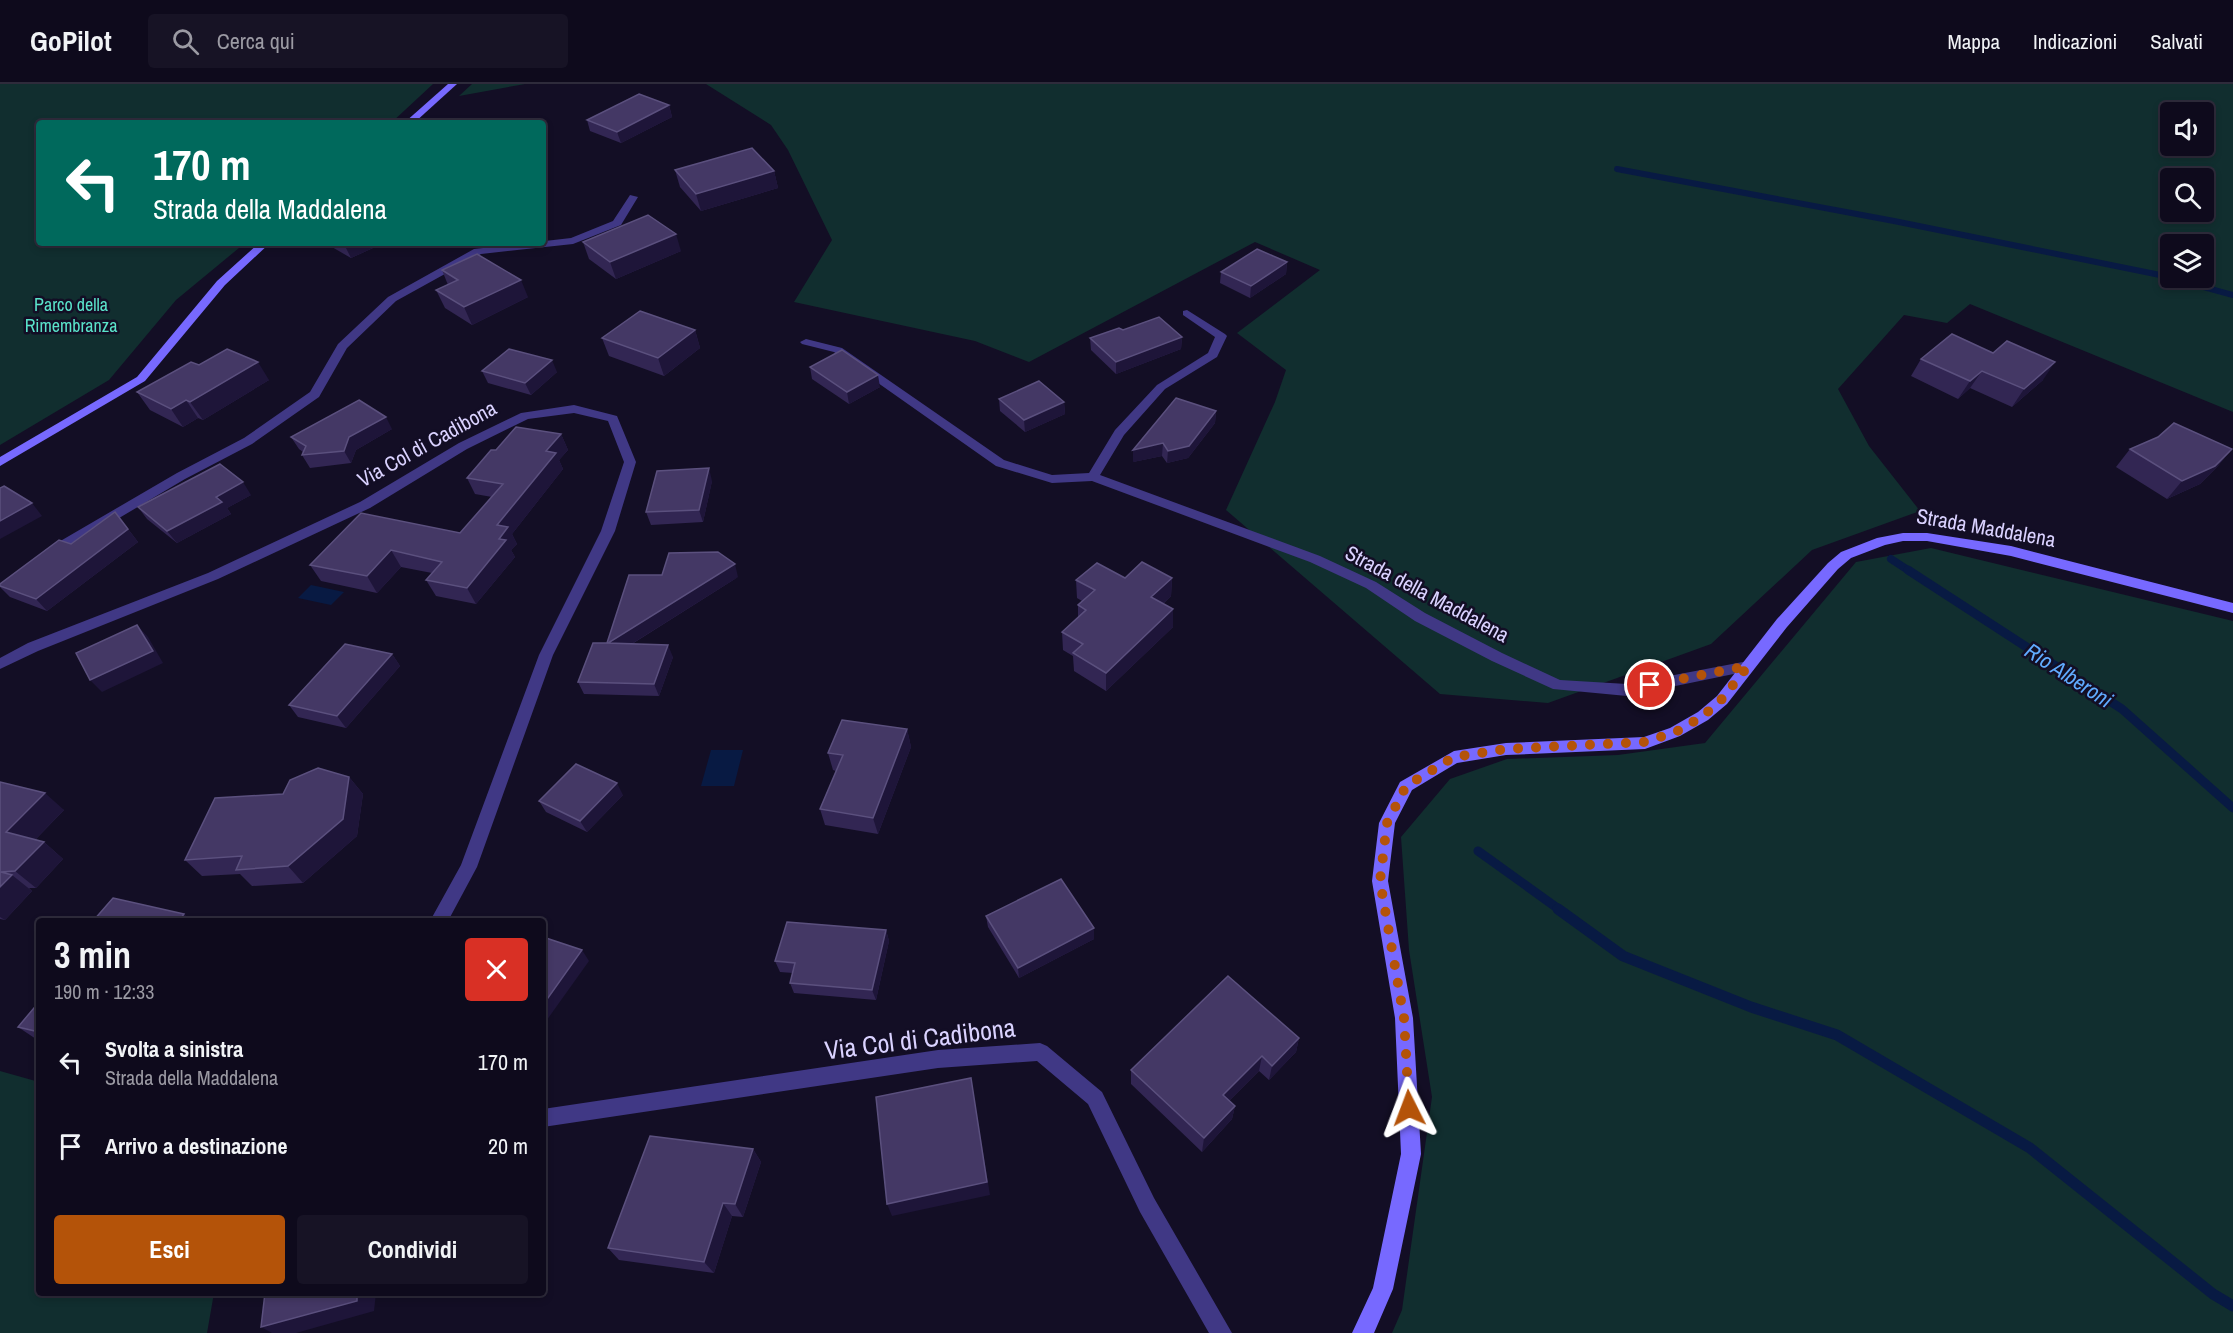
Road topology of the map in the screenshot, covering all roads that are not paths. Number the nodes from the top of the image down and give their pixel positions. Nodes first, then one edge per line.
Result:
1 (453, 84) edge
2 (412, 120) edge
3 (633, 197) dead end
4 (546, 244) edge
5 (263, 246) edge
6 (526, 246) edge
7 (1188, 313) dead end
8 (806, 342) dead end
9 (0, 462) edge
10 (1093, 477) junction
11 (43, 557) edge
12 (2233, 608) edge
13 (0, 664) edge
14 (1748, 666) junction
15 (441, 918) edge
16 (546, 1118) edge
17 (1221, 1333) edge
18 (1363, 1333) edge

1 - 2 street
3 - 4 street
5 - 9 street
6 - 11 street
7 - 10 street
8 - 10 street, Strada della Maddalena
10 - 14 street, Strada della Maddalena
12 - 14 street, Strada Maddalena
13 - 15 street, Via Col di Cadibona
14 - 18 street, Strada Maddalena
16 - 17 street, Via Col di Cadibona

